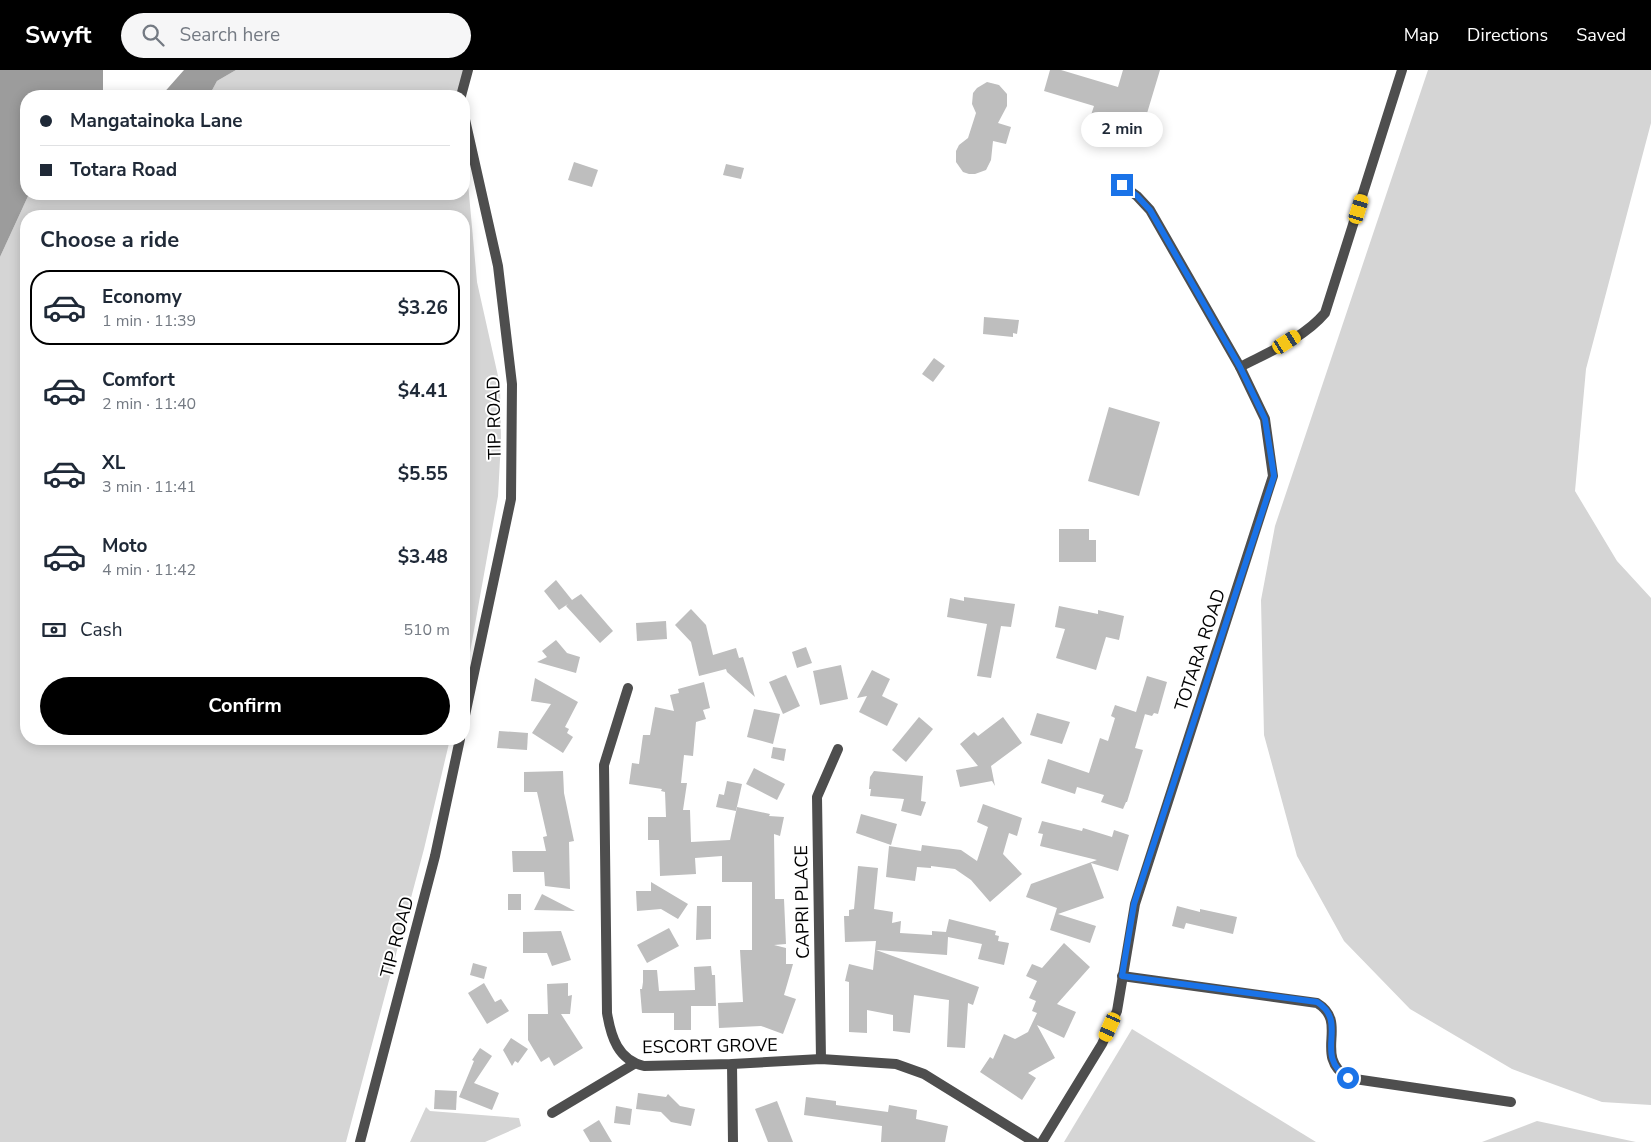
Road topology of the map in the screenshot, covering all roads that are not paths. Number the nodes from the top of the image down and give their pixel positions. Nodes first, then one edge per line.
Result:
1 (468, 70) edge
2 (1402, 70) edge
3 (463, 90) edge
4 (470, 142) edge
5 (1122, 185) dead end
6 (1240, 367) junction
7 (628, 688) dead end
8 (470, 692) edge
9 (459, 745) edge
10 (838, 749) dead end
11 (1122, 976) junction
12 (821, 1059) junction
13 (634, 1064) junction
14 (732, 1064) junction
15 (1511, 1102) dead end
16 (552, 1113) dead end
17 (360, 1142) edge
18 (733, 1142) edge
19 (1034, 1142) edge
20 (1042, 1142) edge

1 - 3 street
2 - 6 street
4 - 8 street, TIP ROAD
5 - 6 street, TOTARA ROAD
6 - 11 street, TOTARA ROAD
7 - 13 street, ESCORT GROVE
9 - 17 street, TIP ROAD
10 - 12 street, CAPRI PLACE
11 - 15 street
11 - 20 street, TOTARA ROAD
12 - 14 street, ESCORT GROVE
12 - 19 street, ESCORT GROVE
13 - 14 street, ESCORT GROVE
13 - 16 street
14 - 18 street

